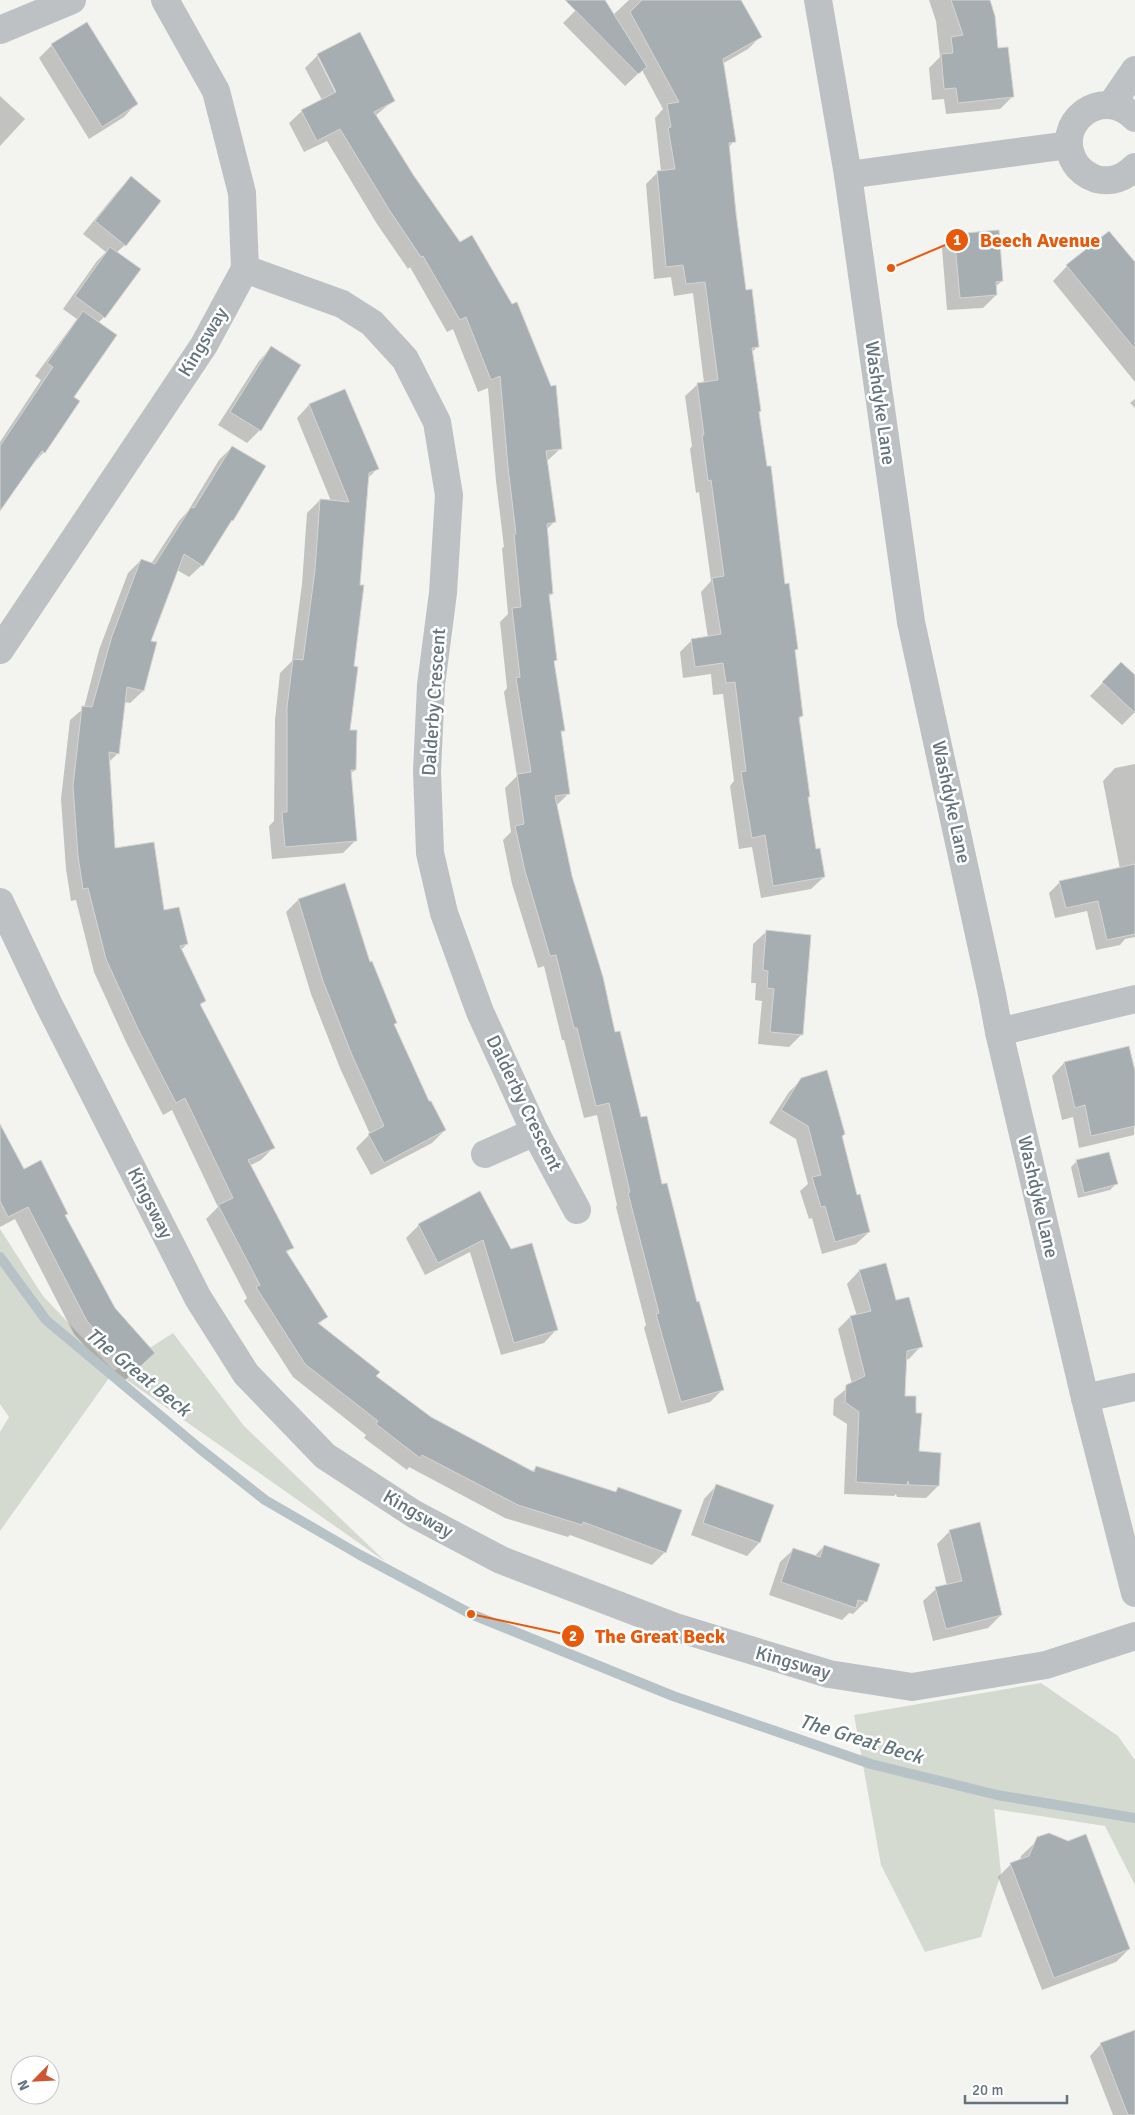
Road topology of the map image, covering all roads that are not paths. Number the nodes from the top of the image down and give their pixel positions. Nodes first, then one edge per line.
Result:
1 (72, 0) edge
2 (165, 0) edge
3 (818, 0) edge
4 (0, 30) edge
5 (1135, 70) edge
6 (1112, 105) junction
7 (1135, 118) edge
8 (1069, 145) junction
9 (1133, 174) edge
10 (848, 175) junction
11 (245, 269) junction
12 (0, 650) edge
13 (0, 902) edge
14 (1135, 999) edge
15 (999, 1032) junction
16 (536, 1132) junction
17 (485, 1154) dead end
18 (577, 1210) dead end
19 (1135, 1387) edge
20 (1085, 1398) junction
21 (1135, 1593) edge
22 (1135, 1636) edge

1 - 4 street
2 - 11 street
3 - 10 street, Washdyke Lane
5 - 6 street
6 - 7 street
6 - 8 street
8 - 9 street
8 - 10 street
10 - 15 street, Washdyke Lane
11 - 12 street, Kingsway
11 - 16 street, Dalderby Crescent
13 - 22 street, Kingsway
14 - 15 street
15 - 20 street, Washdyke Lane
16 - 17 street
16 - 18 street, Dalderby Crescent
19 - 20 street
20 - 21 street, Washdyke Lane

